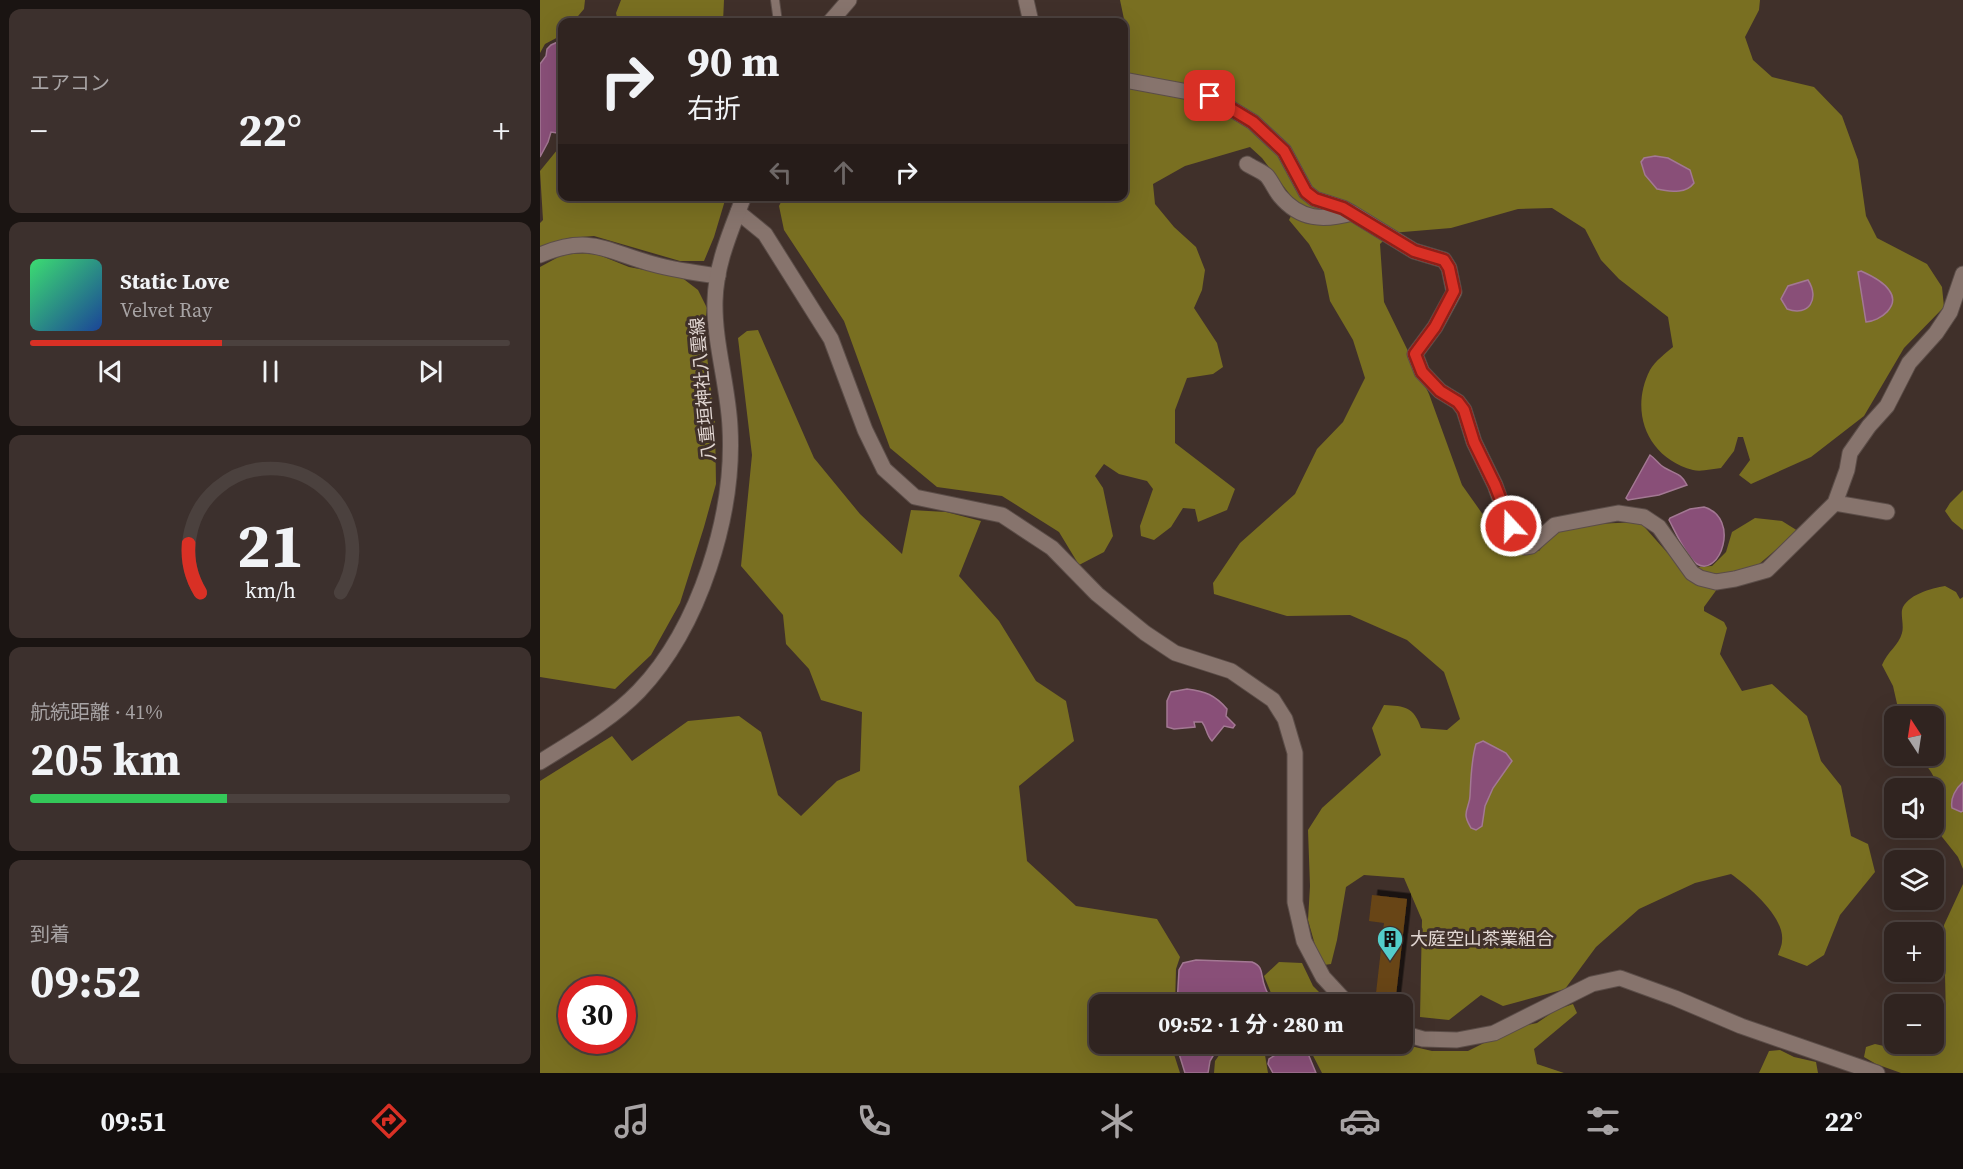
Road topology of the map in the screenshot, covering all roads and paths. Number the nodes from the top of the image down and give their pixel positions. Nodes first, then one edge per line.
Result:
1 (775, 0) edge
2 (849, 0) edge
3 (1026, 0) edge
4 (777, 18) edge
5 (833, 18) edge
6 (1030, 18) edge
7 (1128, 81) edge
8 (1246, 164) dead end
9 (742, 201) edge
10 (738, 212) junction
11 (1352, 213) junction
12 (540, 255) edge
13 (1963, 274) edge
14 (717, 276) junction
15 (1835, 503) junction
16 (1887, 512) dead end
17 (540, 762) edge
18 (1339, 994) edge
19 (1413, 1037) edge
20 (1878, 1073) edge

1 - 4 lane
2 - 5 street
3 - 6 street
7 - 11 street
8 - 11 street
9 - 10 street, 八重垣神社八雲線
10 - 14 street, 八重垣神社八雲線
10 - 18 street
11 - 15 street
12 - 14 street
13 - 15 street
14 - 17 street, 八重垣神社八雲線
15 - 16 street
19 - 20 street

